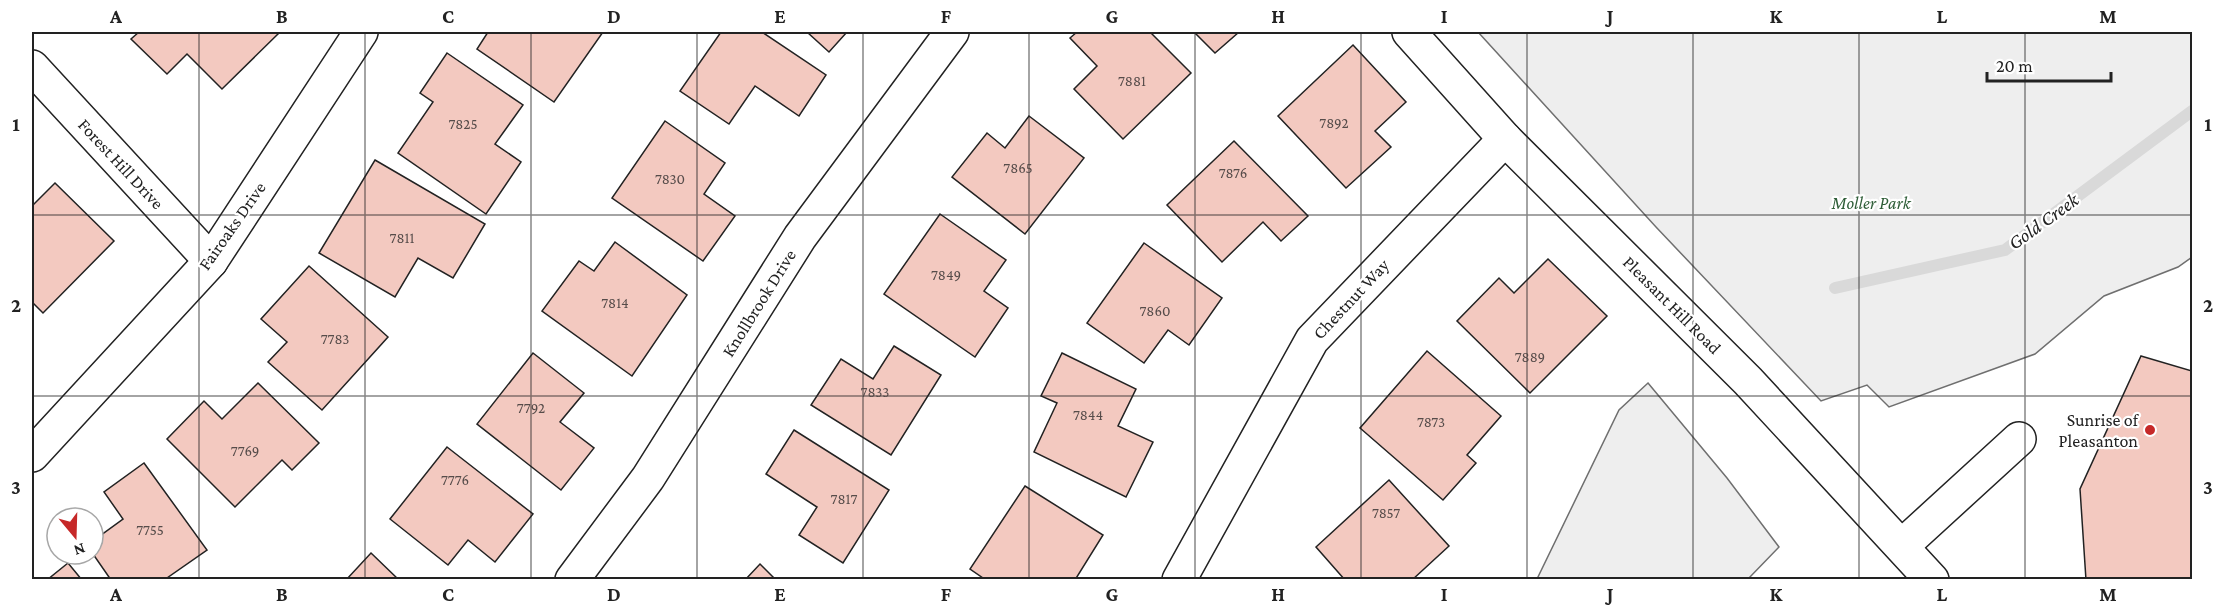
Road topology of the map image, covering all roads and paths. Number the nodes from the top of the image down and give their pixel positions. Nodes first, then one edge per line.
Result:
1 (361, 32) edge
2 (952, 32) edge
3 (1409, 32) edge
4 (32, 67) edge
5 (1505, 139) junction
6 (211, 261) junction
7 (2019, 439) dead end
8 (32, 455) edge
9 (1902, 546) junction
10 (572, 579) edge
11 (1179, 579) edge
12 (1932, 579) edge

1 - 6 street, Fairoaks Drive
2 - 10 street, Knollbrook Drive
3 - 5 street, Pleasant Hill Road
4 - 6 street, Forest Hill Drive
5 - 9 street, Pleasant Hill Road
5 - 11 street, Chestnut Way
6 - 8 street, Fairoaks Drive
7 - 9 street
9 - 12 street, Pleasant Hill Road

